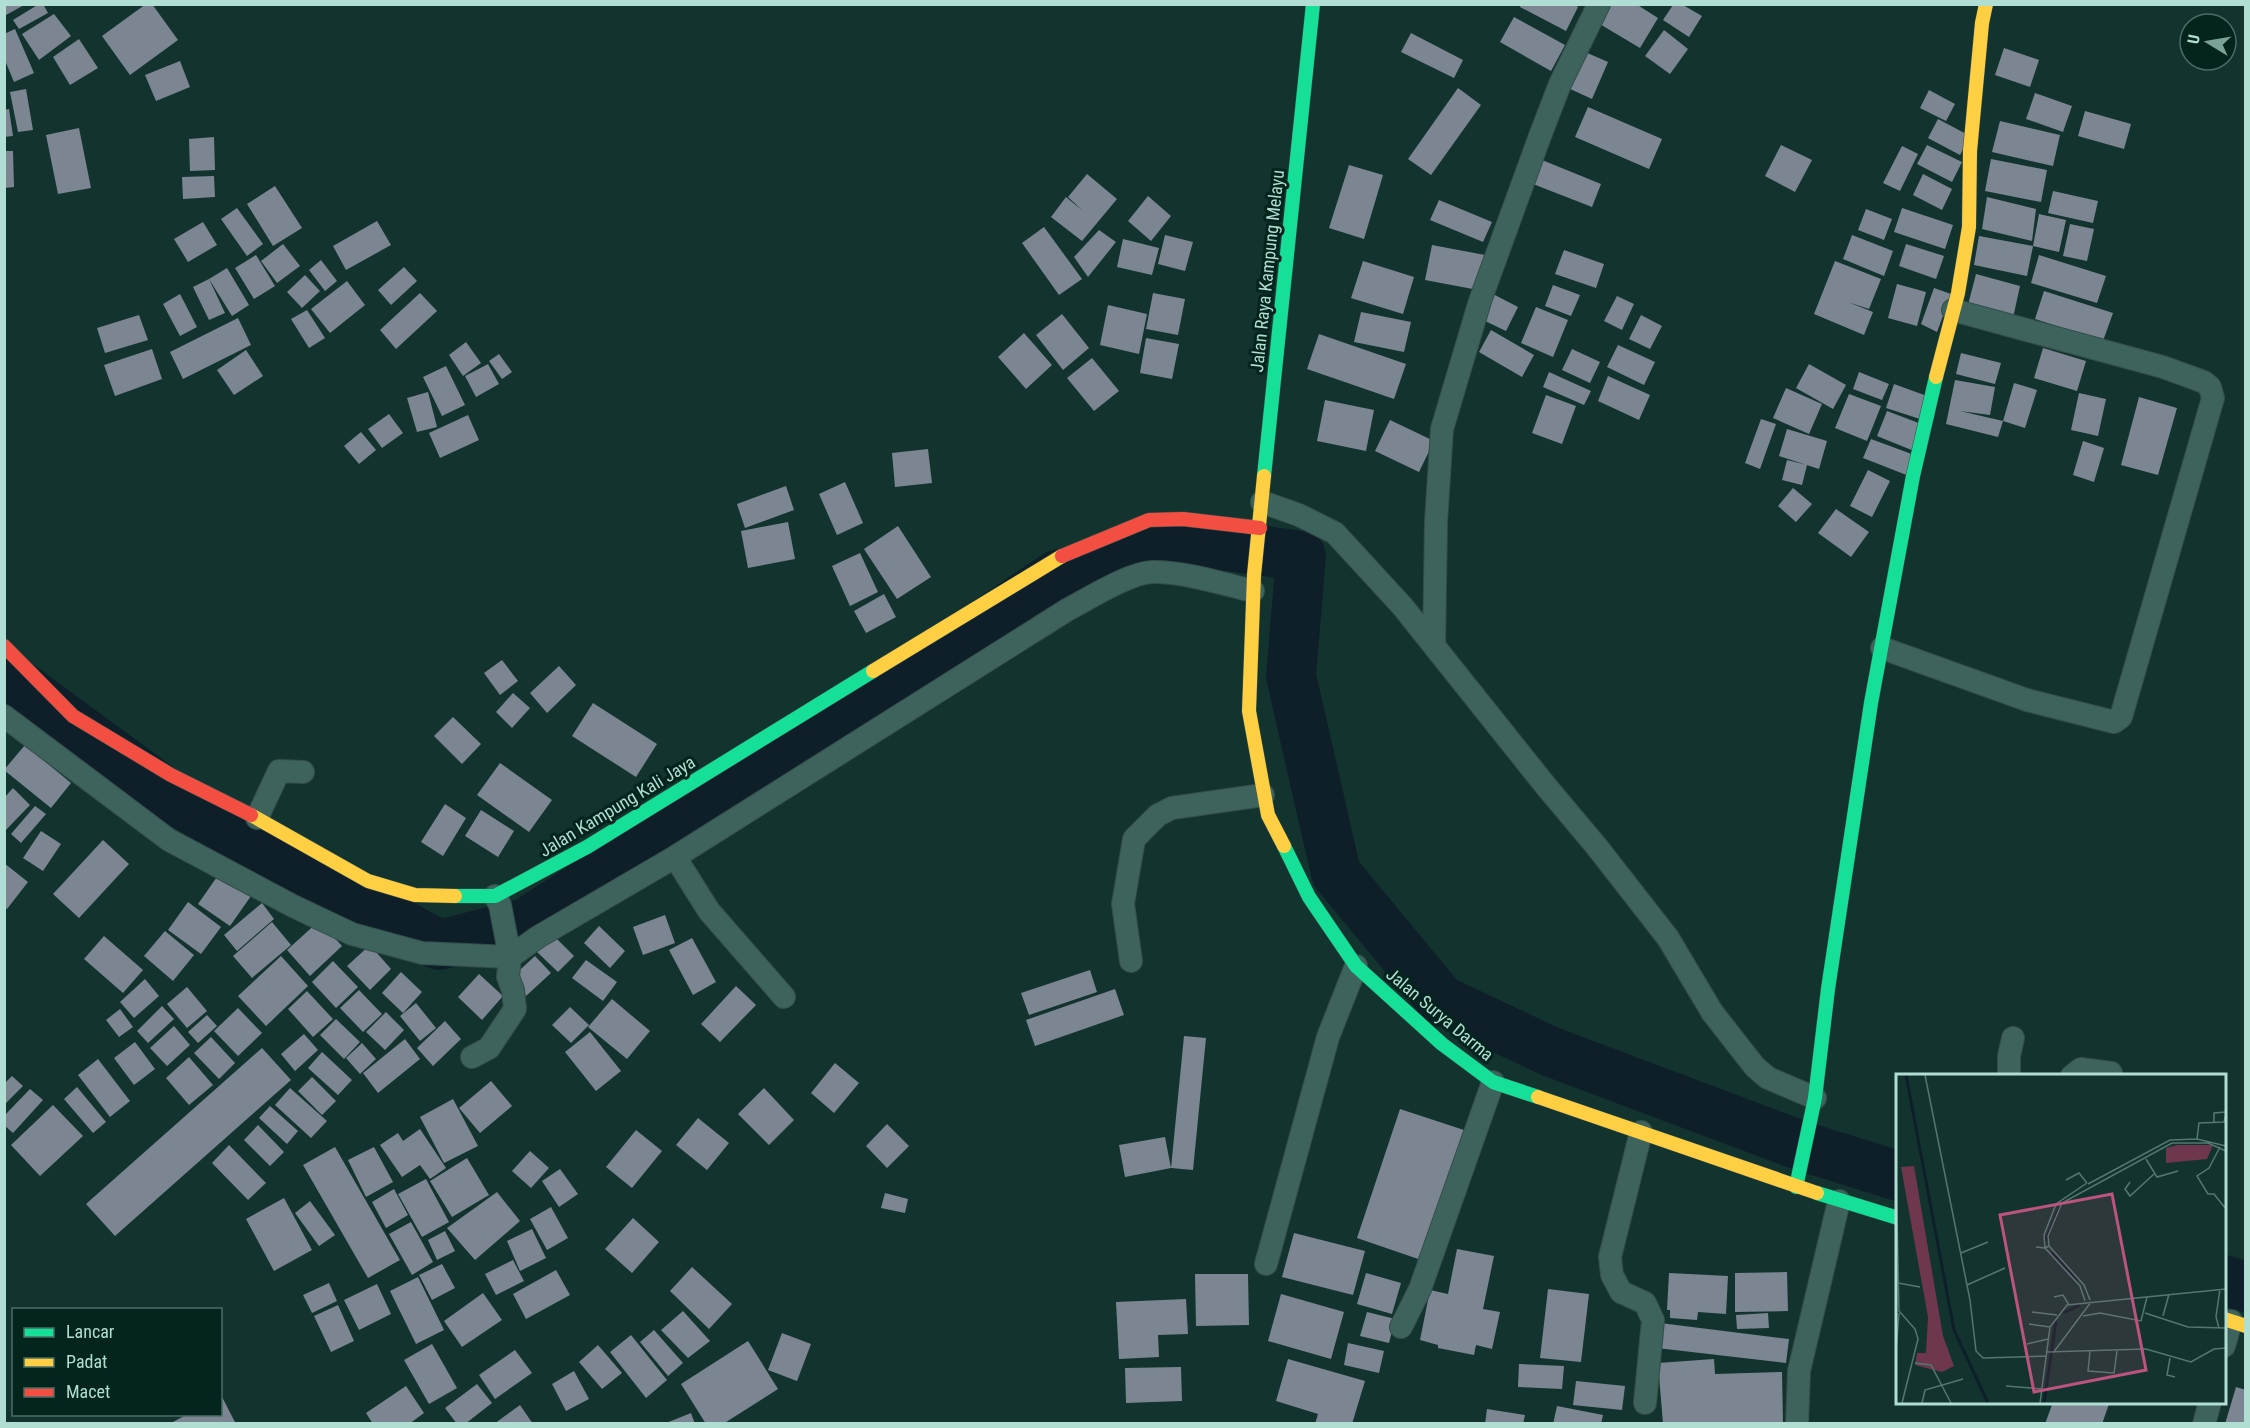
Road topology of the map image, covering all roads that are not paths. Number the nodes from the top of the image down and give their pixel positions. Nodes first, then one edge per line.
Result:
1 (1313, 4) edge
2 (1599, 4) edge
3 (1986, 4) edge
4 (1953, 310) junction
5 (1262, 502) junction
6 (1259, 535) junction
7 (1254, 583) junction
8 (4, 646) edge
9 (1434, 646) junction
10 (1882, 648) junction
11 (4, 716) edge
12 (303, 772) dead end
13 (1263, 795) junction
14 (257, 818) junction
15 (675, 857) junction
16 (498, 900) junction
17 (509, 948) junction
18 (1131, 961) dead end
19 (1356, 966) junction
20 (784, 997) dead end
21 (2013, 1038) dead end
22 (472, 1057) dead end
23 (2111, 1073) dead end
24 (2009, 1074) edge
25 (2074, 1074) edge
26 (1493, 1082) junction
27 (1815, 1098) junction
28 (1641, 1132) junction
29 (1797, 1180) junction
30 (1839, 1201) junction
31 (1896, 1217) edge
32 (1266, 1264) dead end
33 (2234, 1322) edge
34 (1401, 1327) dead end
35 (2226, 1341) edge
36 (1644, 1403) dead end
37 (2209, 1404) edge
38 (1797, 1424) edge
39 (2204, 1424) edge

1 - 5 street, Jalan Raya Kampung Melayu
2 - 9 street
3 - 4 street
4 - 10 street
4 - 10 street
5 - 6 street, Jalan Raya Kampung Melayu
5 - 9 street
6 - 7 street, Jalan Raya Kampung Melayu
6 - 16 street, Jalan Kampung Kali Jaya
7 - 13 street, Jalan Surya Darma
7 - 15 street
8 - 14 street, Jalan Kampung Kali Jaya
9 - 27 street
10 - 27 street
11 - 17 street
12 - 14 street
13 - 18 street
13 - 19 street, Jalan Surya Darma
14 - 16 street, Jalan Kampung Kali Jaya
15 - 17 street
15 - 20 street
16 - 17 street
17 - 22 street
19 - 26 street, Jalan Surya Darma
19 - 32 street
21 - 24 street
23 - 25 street
26 - 28 street, Jalan Surya Darma
26 - 34 street
27 - 29 street
28 - 29 street, Jalan Surya Darma
28 - 36 street
29 - 30 street, Jalan Surya Darma
30 - 31 street, Jalan Surya Darma
30 - 38 street
33 - 35 street
37 - 39 street

